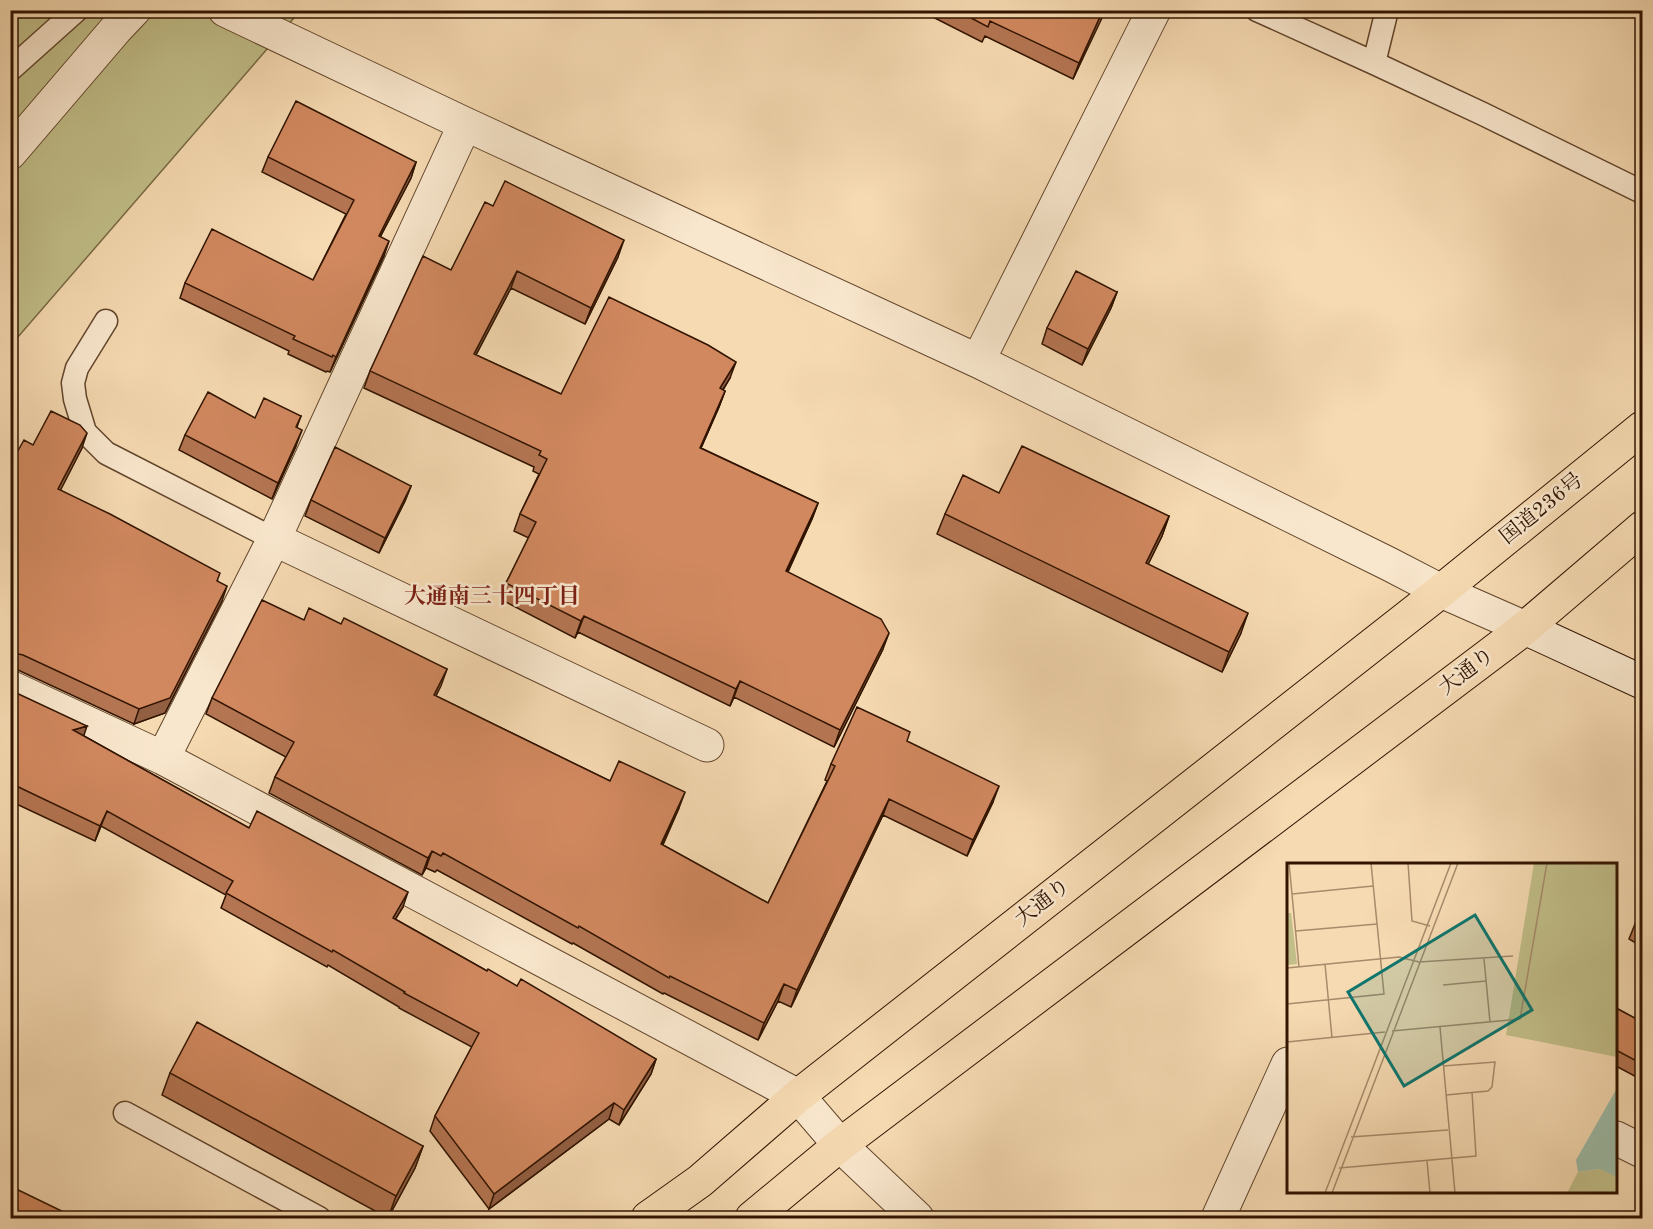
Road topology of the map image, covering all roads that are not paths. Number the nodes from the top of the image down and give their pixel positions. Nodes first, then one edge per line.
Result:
1 (77, 10) edge
2 (134, 10) edge
3 (225, 10) edge
4 (1154, 10) edge
5 (1257, 10) edge
6 (1387, 10) edge
7 (1374, 63) junction
8 (10, 70) edge
9 (465, 124) junction
10 (10, 153) edge
11 (1642, 192) edge
12 (106, 321) dead end
13 (978, 361) junction
14 (1642, 428) edge
15 (1642, 528) edge
16 (273, 539) junction
17 (1441, 591) junction
18 (1525, 628) junction
19 (1642, 682) edge
20 (10, 687) edge
21 (707, 745) dead end
22 (163, 758) junction
23 (1287, 1066) edge
24 (798, 1096) junction
25 (125, 1113) dead end
26 (1617, 1138) edge
27 (840, 1145) junction
28 (1642, 1151) edge
29 (319, 1218) edge
30 (648, 1218) edge
31 (752, 1218) edge
32 (917, 1218) edge
33 (1218, 1218) edge

1 - 8 lane
2 - 10 street
3 - 9 street
4 - 13 street
5 - 7 lane
6 - 7 lane
7 - 11 lane
9 - 13 street
9 - 16 street
12 - 16 lane
13 - 17 street
14 - 17 highway, 国道236号
15 - 18 highway
16 - 21 street
16 - 22 street
17 - 18 street
17 - 24 highway, 大通り
18 - 19 street
18 - 27 highway, 大通り
20 - 22 street
22 - 24 street
23 - 33 street
24 - 27 street
24 - 30 highway, 大通り
25 - 29 lane
26 - 28 street
27 - 31 highway, 大通り
27 - 32 street

